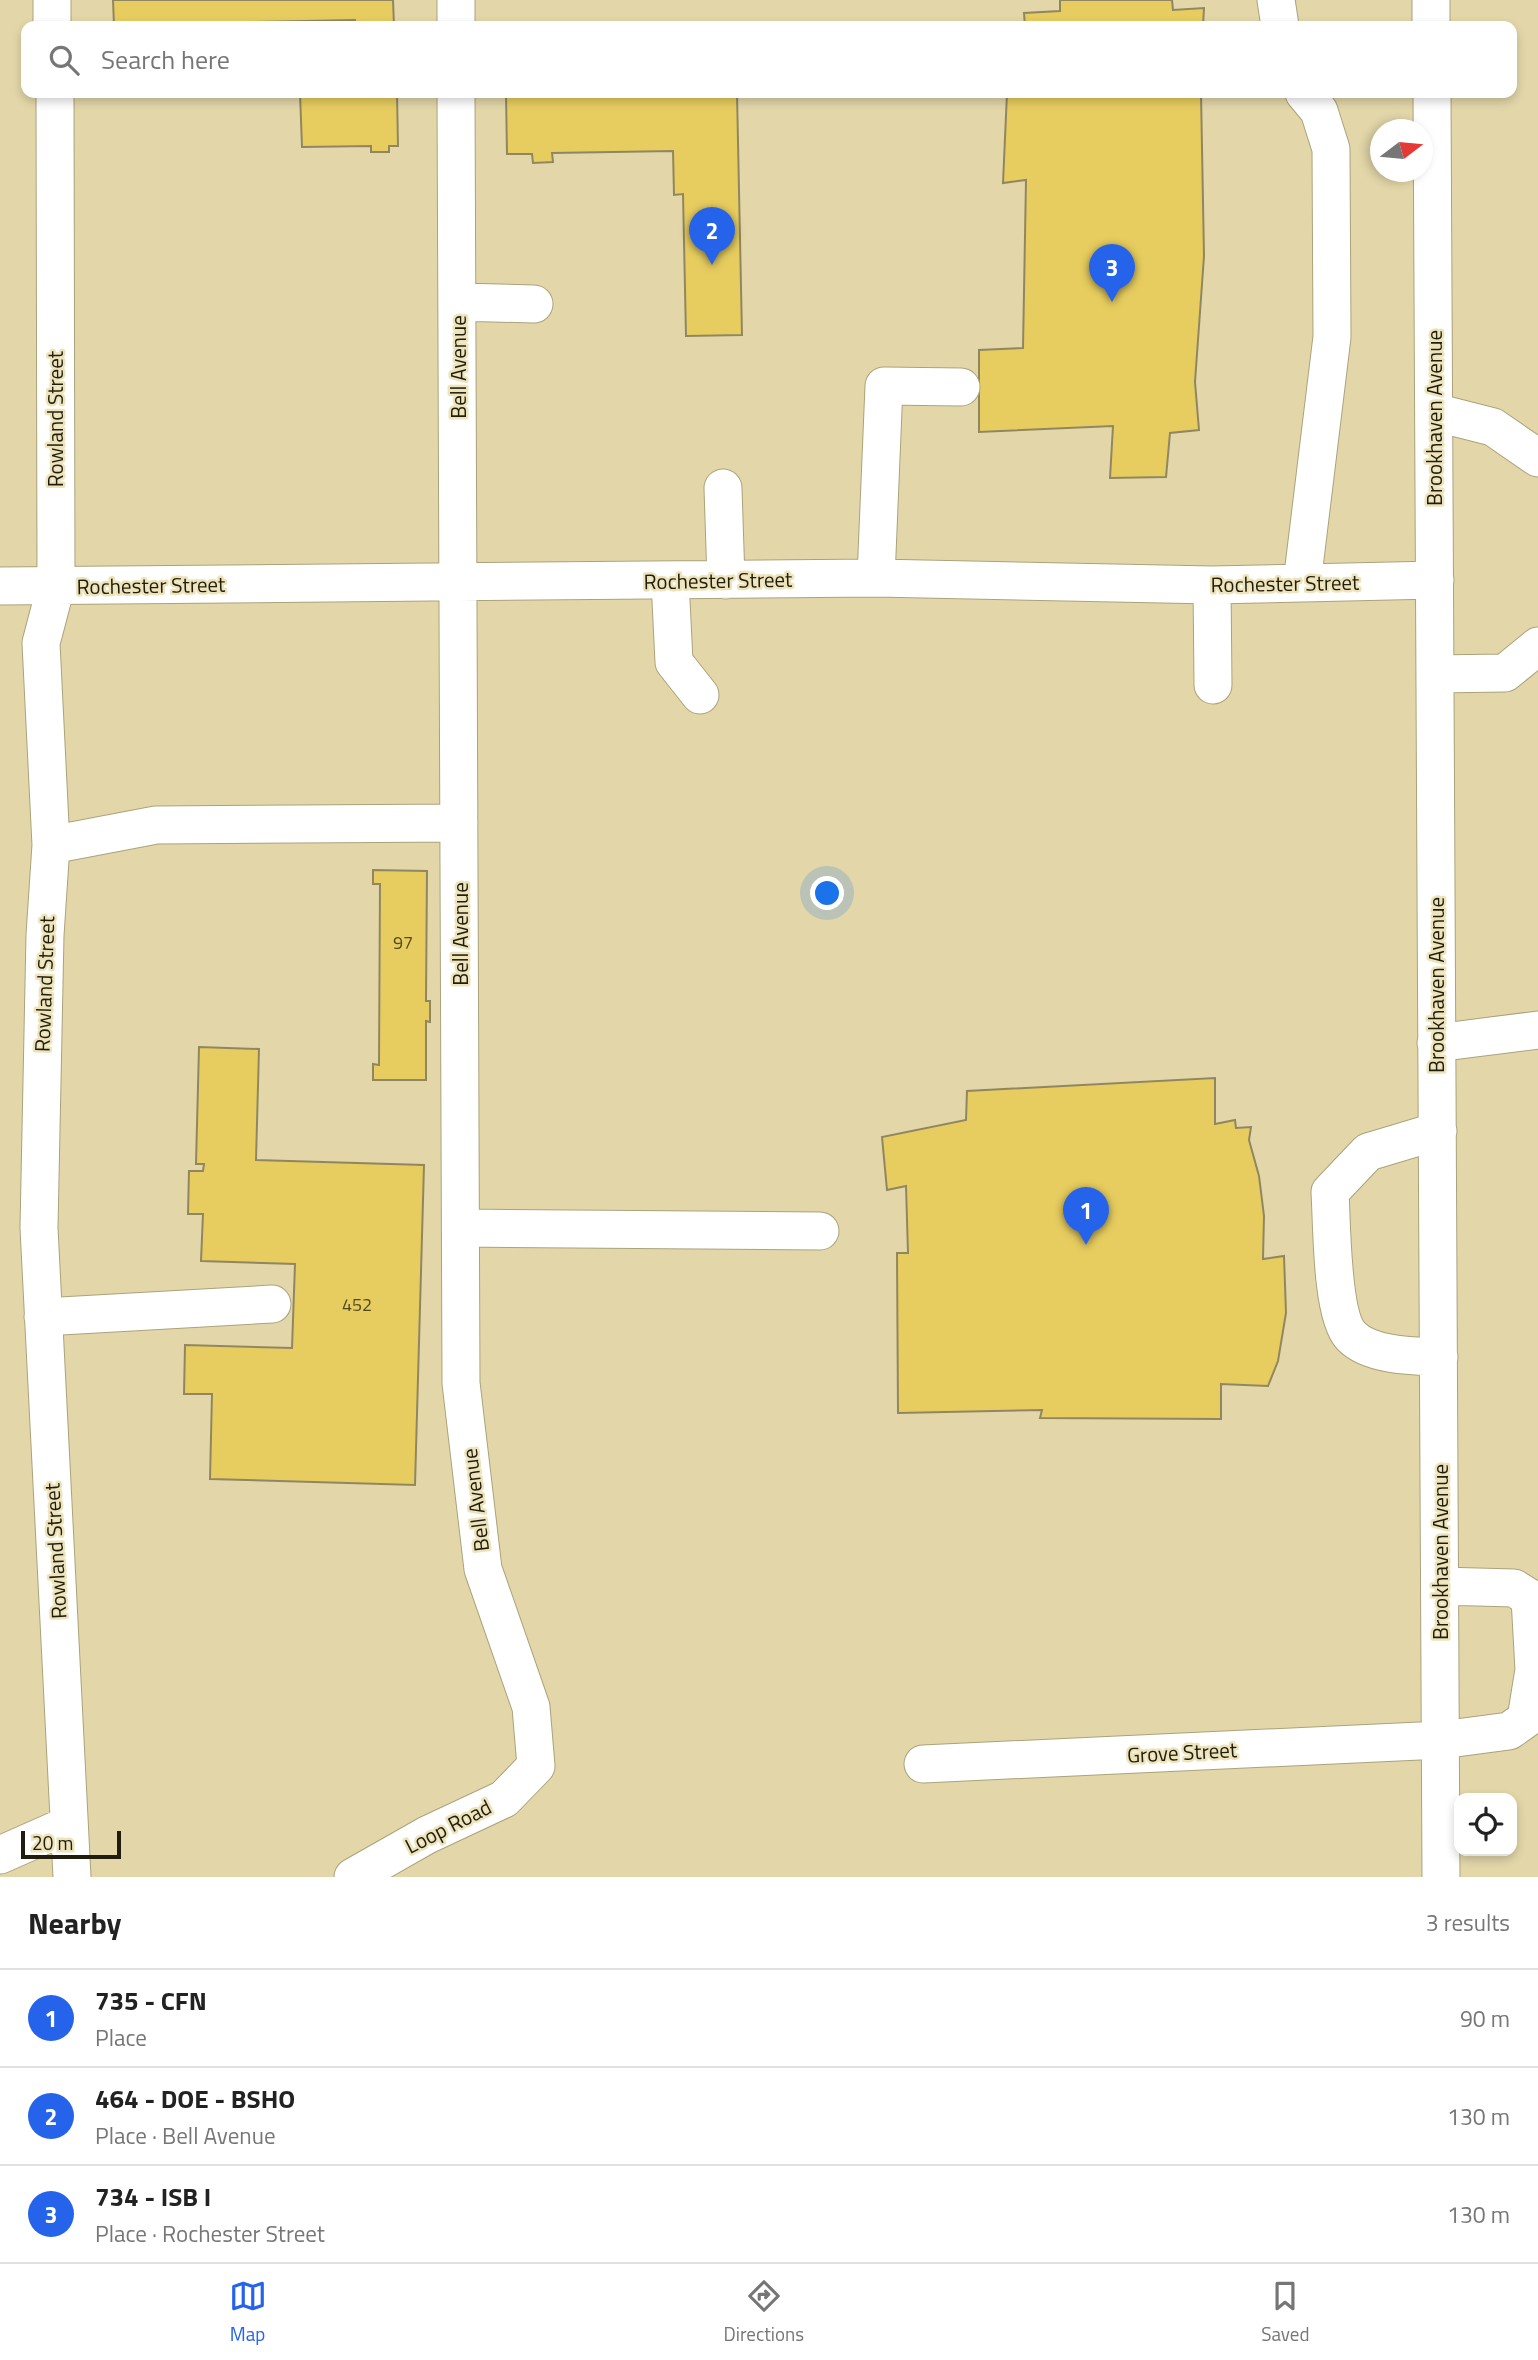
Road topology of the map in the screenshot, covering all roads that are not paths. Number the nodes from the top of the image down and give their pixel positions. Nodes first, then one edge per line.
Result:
1 (51, 0) edge
2 (456, 0) edge
3 (1276, 0) edge
4 (1431, 0) edge
5 (52, 21) edge
6 (456, 21) edge
7 (1279, 21) edge
8 (1431, 21) edge
9 (55, 98) edge
10 (456, 98) edge
11 (1308, 98) edge
12 (1432, 98) edge
13 (457, 302) junction
14 (534, 304) dead end
15 (961, 387) dead end
16 (1434, 412) junction
17 (1538, 458) edge
18 (723, 488) dead end
19 (876, 578) junction
20 (670, 580) junction
21 (726, 580) junction
22 (1435, 580) junction
23 (458, 582) junction
24 (1302, 583) junction
25 (1212, 585) junction
26 (0, 586) edge
27 (56, 586) junction
28 (1538, 646) edge
29 (1435, 674) junction
30 (1213, 685) dead end
31 (700, 695) dead end
32 (459, 823) junction
33 (51, 845) junction
34 (1538, 1030) edge
35 (1436, 1043) junction
36 (1438, 1131) junction
37 (461, 1228) junction
38 (820, 1231) dead end
39 (272, 1304) dead end
40 (43, 1317) junction
41 (1439, 1357) junction
42 (1440, 1586) junction
43 (1441, 1740) junction
44 (923, 1764) dead end
45 (537, 1766) joint
46 (68, 1825) junction
47 (0, 1854) edge
48 (395, 1864) edge
49 (72, 1877) edge
50 (353, 1877) edge
51 (1441, 1877) edge

1 - 5 street
2 - 6 street
3 - 7 street
4 - 8 street
9 - 27 street, Rowland Street
10 - 13 street, Bell Avenue
11 - 24 street
12 - 16 street, Brookhaven Avenue
13 - 14 street
13 - 23 street, Bell Avenue
15 - 19 street
16 - 17 street
16 - 22 street, Brookhaven Avenue
18 - 21 street
19 - 21 street, Rochester Street
19 - 25 street, Rochester Street
20 - 21 street, Rochester Street
20 - 23 street, Rochester Street
20 - 31 street
22 - 24 street, Rochester Street
22 - 29 street, Brookhaven Avenue
23 - 27 street, Rochester Street
23 - 32 street, Bell Avenue
24 - 25 street, Rochester Street
25 - 30 street
26 - 27 street, Rochester Street
27 - 33 street, Rowland Street
28 - 29 street
29 - 35 street, Brookhaven Avenue
32 - 33 street
32 - 37 street, Bell Avenue
33 - 40 street, Rowland Street
34 - 35 street
35 - 36 street, Brookhaven Avenue
36 - 41 street, Brookhaven Avenue
36 - 41 street
37 - 38 street
37 - 45 street, Bell Avenue
39 - 40 street
40 - 46 street, Rowland Street
41 - 42 street, Brookhaven Avenue
42 - 43 street, Brookhaven Avenue
42 - 43 street, Grove Street
43 - 44 street, Grove Street
43 - 51 street, Brookhaven Avenue
45 - 48 street, Loop Road
46 - 47 street
46 - 49 street, Rowland Street
48 - 50 street, Loop Road

